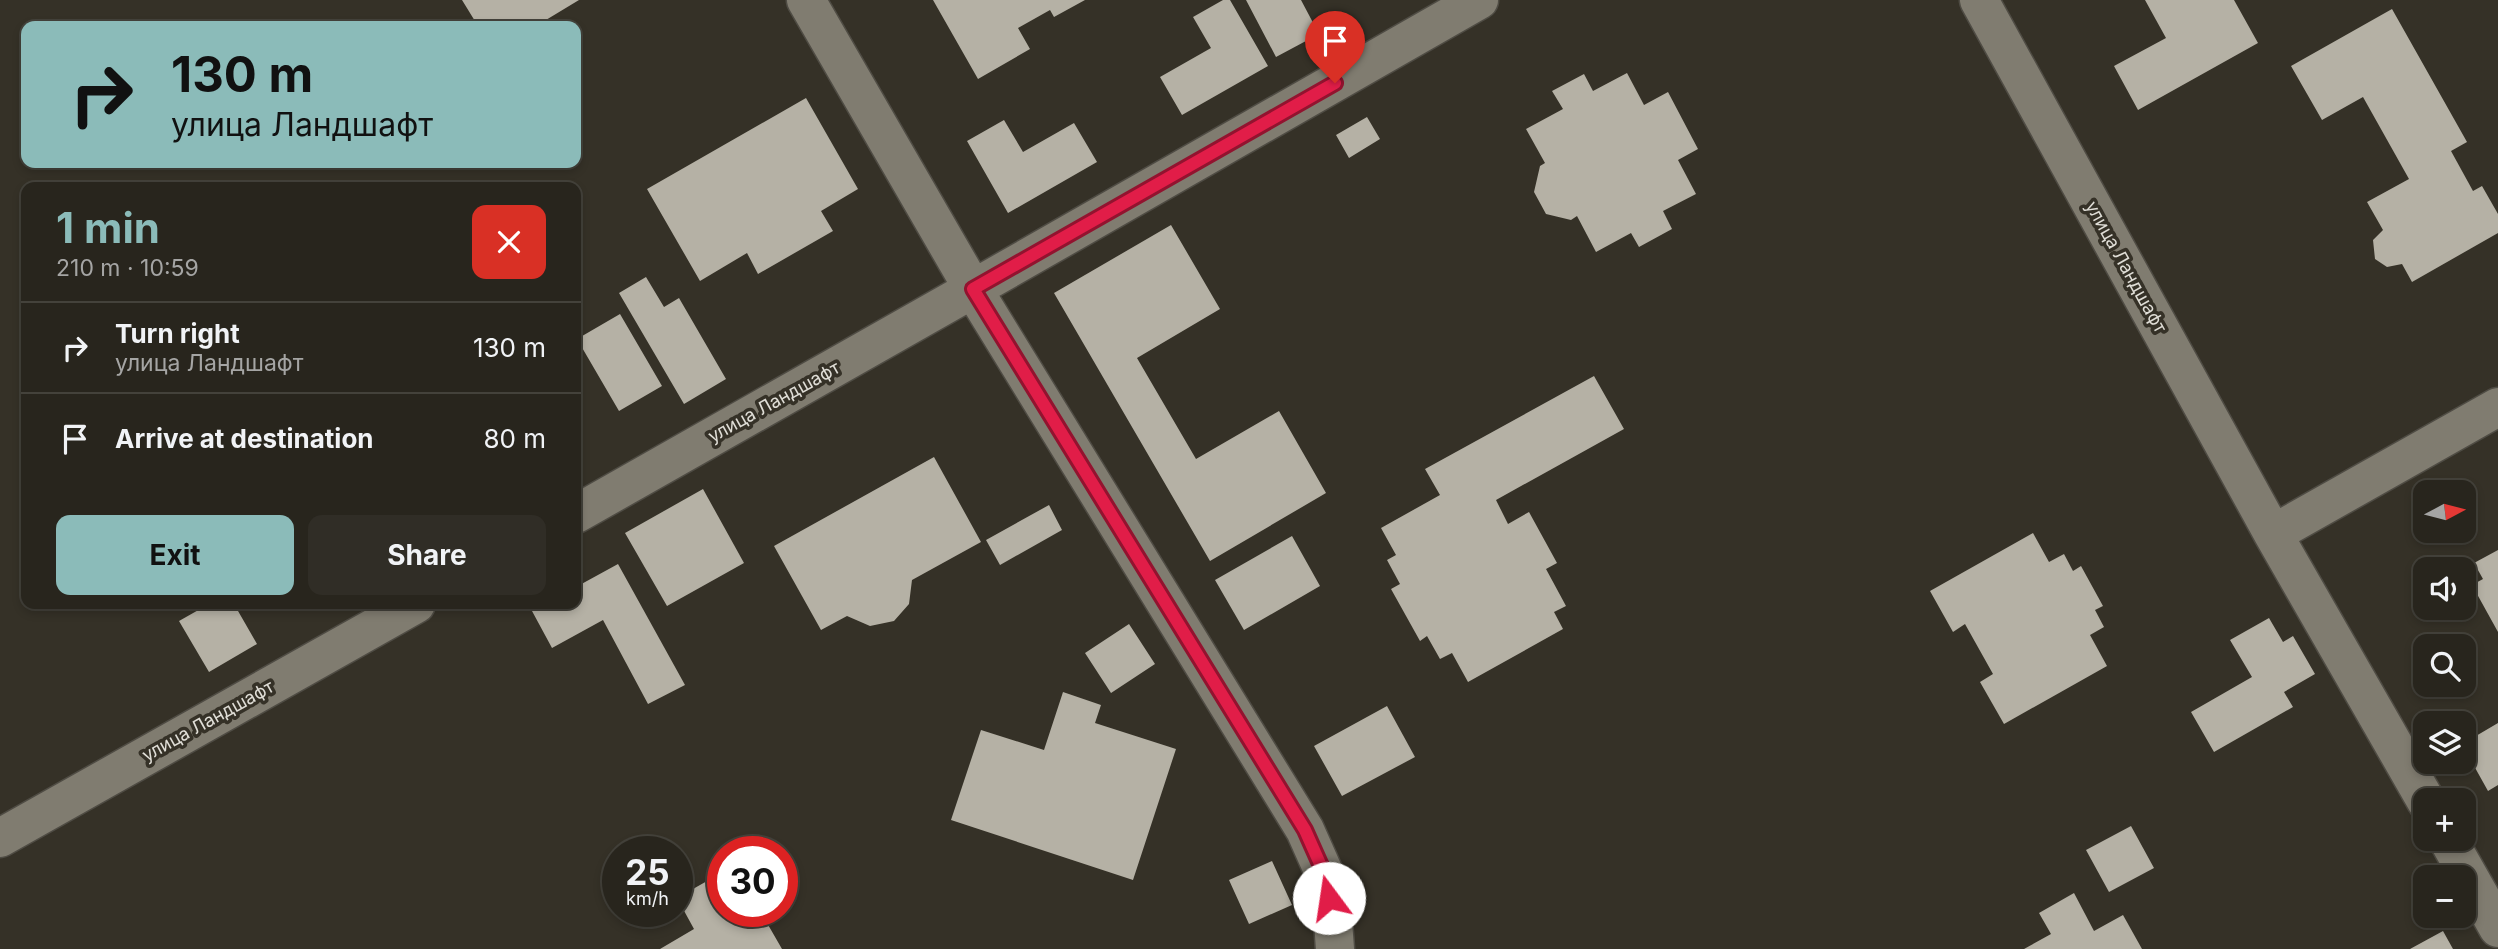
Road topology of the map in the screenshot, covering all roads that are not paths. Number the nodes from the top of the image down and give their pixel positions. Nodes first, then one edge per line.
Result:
1 (806, 0) edge
2 (1479, 0) edge
3 (1979, 0) edge
4 (973, 289) junction
5 (2498, 407) edge
6 (581, 511) edge
7 (2273, 534) junction
8 (407, 609) edge
9 (2418, 788) edge
10 (0, 838) edge
11 (2454, 851) edge
12 (2498, 928) edge
13 (1335, 949) edge

1 - 4 street
2 - 4 street, улица Ландшафт
3 - 7 street, улица Ландшафт
4 - 6 street, улица Ландшафт
4 - 13 street
5 - 7 street
7 - 9 street, улица Ландшафт
8 - 10 street, улица Ландшафт
11 - 12 street

